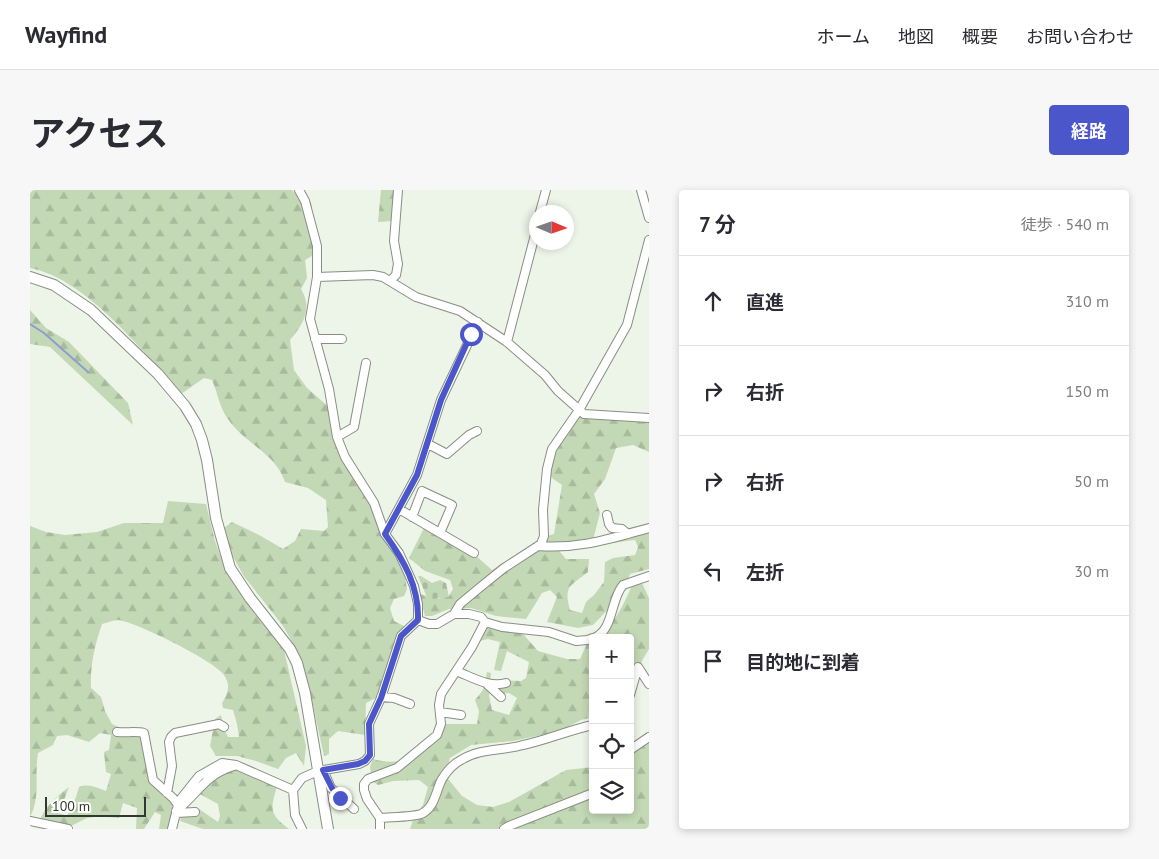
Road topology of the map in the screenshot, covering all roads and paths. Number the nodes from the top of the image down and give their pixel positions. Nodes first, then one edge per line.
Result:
1 (299, 190) edge
2 (398, 190) edge
3 (546, 190) edge
4 (641, 190) edge
5 (542, 205) edge
6 (649, 218) edge
7 (649, 240) edge
8 (530, 250) edge
9 (30, 277) edge
10 (318, 277) junction
11 (390, 282) junction
12 (478, 322) junction
13 (315, 339) junction
14 (342, 339) dead end
15 (506, 342) junction
16 (366, 363) dead end
17 (580, 410) junction
18 (649, 418) edge
19 (477, 432) dead end
20 (337, 437) junction
21 (428, 444) junction
22 (399, 510) junction
23 (607, 514) dead end
24 (412, 517) junction
25 (648, 524) edge
26 (385, 534) junction
27 (440, 534) junction
28 (628, 534) junction
29 (538, 546) junction
30 (474, 553) dead end
31 (649, 576) edge
32 (454, 614) junction
33 (418, 620) junction
34 (485, 622) junction
35 (599, 634) edge
36 (589, 639) edge
37 (456, 670) junction
38 (634, 681) edge
39 (506, 683) dead end
40 (487, 684) junction
41 (649, 684) edge
42 (381, 697) junction
43 (501, 697) dead end
44 (410, 704) dead end
45 (440, 712) junction
46 (461, 716) dead end
47 (589, 725) edge
48 (224, 727) dead end
49 (117, 732) dead end
50 (649, 737) edge
51 (634, 747) edge
52 (321, 770) junction
53 (293, 790) junction
54 (167, 793) junction
55 (589, 795) edge
56 (177, 809) junction
57 (354, 809) dead end
58 (196, 812) dead end
59 (380, 818) junction
60 (30, 821) edge
61 (68, 829) edge
62 (172, 829) edge
63 (302, 829) edge
64 (328, 829) edge
65 (380, 829) edge
66 (504, 829) edge

1 - 10 street
2 - 11 street
3 - 5 street
4 - 6 street
7 - 17 street
8 - 15 street
9 - 52 street
10 - 11 street
10 - 13 street
11 - 12 street
12 - 15 street
12 - 21 street
13 - 14 street
13 - 20 street
15 - 17 street
16 - 20 street
17 - 18 street
17 - 29 street
19 - 21 street
20 - 26 street
21 - 22 street
22 - 24 street
22 - 26 street
23 - 28 street
24 - 27 street
24 - 27 street
25 - 28 street
26 - 33 street
27 - 30 street
28 - 29 street
29 - 32 street
31 - 35 street
32 - 33 street
32 - 34 street
33 - 42 street
34 - 36 street
34 - 37 street
37 - 40 street
37 - 45 street
38 - 41 street
39 - 40 street
40 - 43 street
42 - 44 street
42 - 52 street
45 - 46 street
45 - 59 street
47 - 59 street
48 - 54 street
49 - 54 street
50 - 51 street
52 - 53 street
52 - 57 street
52 - 64 street
53 - 56 street
53 - 63 street
54 - 56 street
55 - 66 street
56 - 58 street
56 - 62 street
59 - 65 street
60 - 61 street

